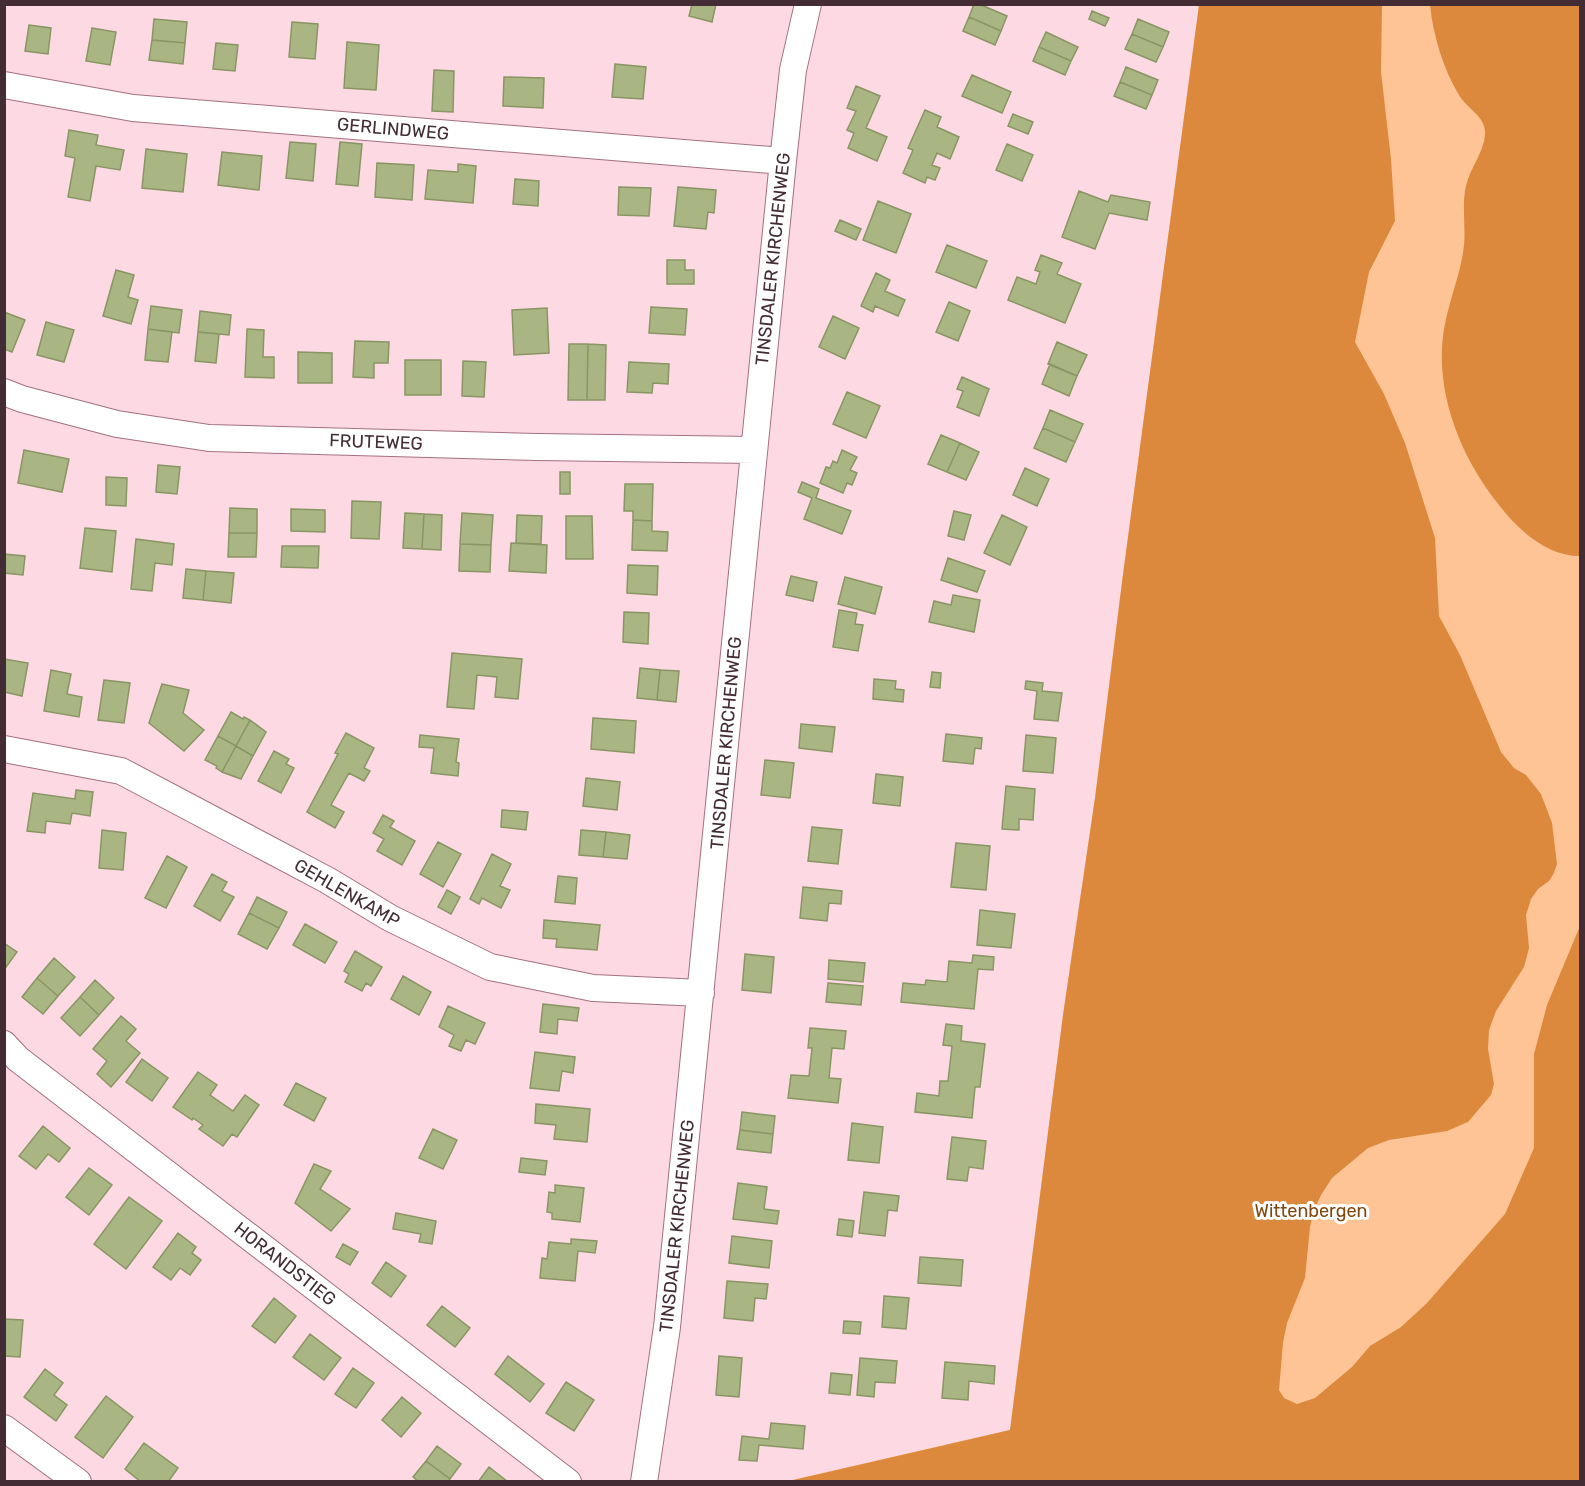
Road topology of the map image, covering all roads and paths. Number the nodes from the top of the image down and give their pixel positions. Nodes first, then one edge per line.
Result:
1 (808, 4) edge
2 (4, 85) edge
3 (783, 161) junction
4 (4, 392) edge
5 (754, 450) junction
6 (4, 749) edge
7 (701, 993) junction
8 (4, 1044) edge
9 (4, 1428) edge
10 (78, 1482) edge
11 (568, 1482) edge
12 (644, 1482) edge

1 - 3 street, TINSDALER KIRCHENWEG
2 - 3 street, GERLINDWEG
3 - 5 street, TINSDALER KIRCHENWEG
4 - 5 street, FRUTEWEG
5 - 7 street, TINSDALER KIRCHENWEG
6 - 7 street, GEHLENKAMP
7 - 12 street, TINSDALER KIRCHENWEG
8 - 11 street, HORANDSTIEG
9 - 10 street

